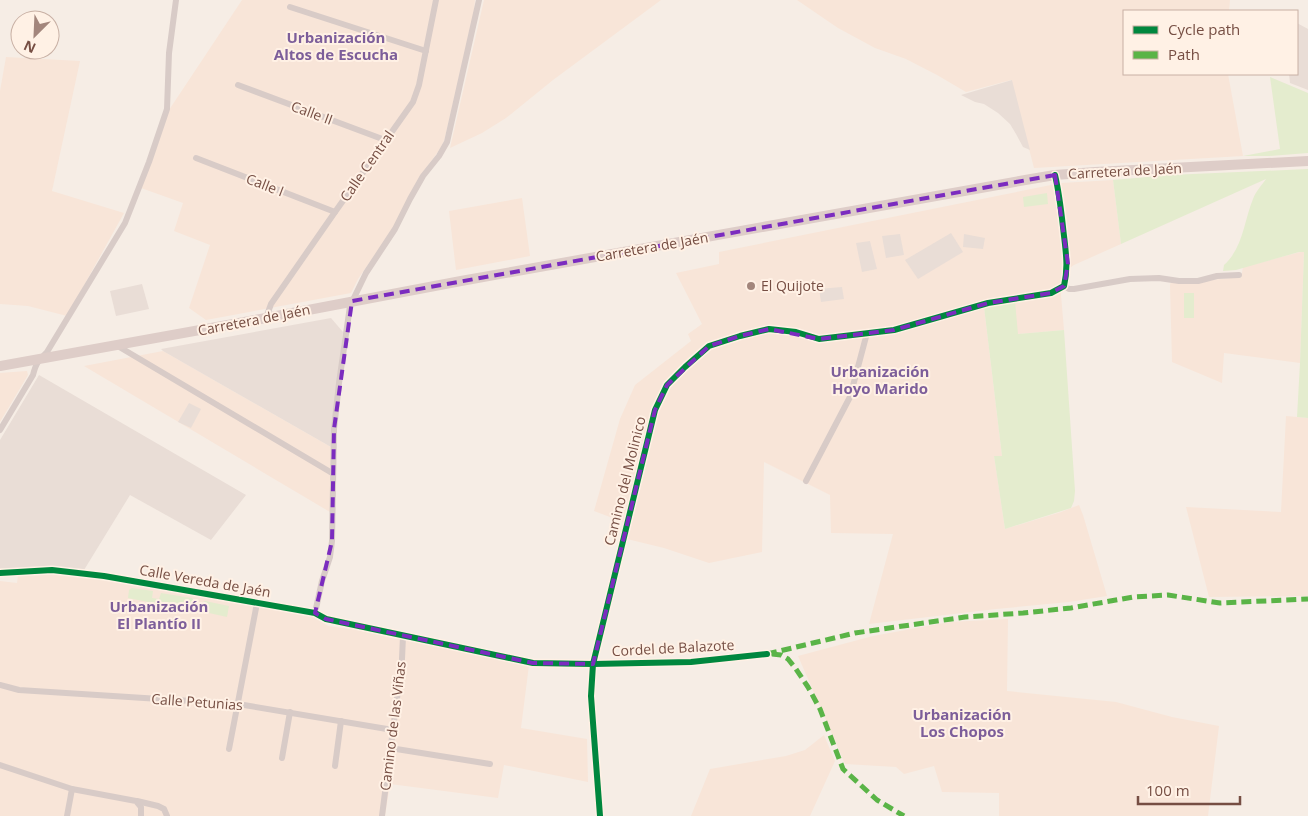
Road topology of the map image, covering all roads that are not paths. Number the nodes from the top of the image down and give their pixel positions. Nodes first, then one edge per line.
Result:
1 (176, 0) edge
2 (436, 0) edge
3 (479, 0) edge
4 (290, 7) dead end
5 (426, 51) junction
6 (238, 85) dead end
7 (385, 140) junction
8 (1308, 156) edge
9 (196, 158) dead end
10 (1308, 161) edge
11 (1286, 162) junction
12 (1055, 175) junction
13 (335, 212) junction
14 (1239, 275) dead end
15 (1064, 286) junction
16 (352, 301) junction
17 (266, 318) junction
18 (867, 333) junction
19 (116, 345) junction
20 (37, 363) junction
21 (0, 367) edge
22 (0, 430) edge
23 (332, 473) junction
24 (806, 481) dead end
25 (0, 573) edge
26 (258, 603) junction
27 (315, 613) junction
28 (403, 636) junction
29 (767, 654) dead end
30 (592, 664) junction
31 (0, 685) edge
32 (238, 704) junction
33 (290, 712) junction
34 (341, 721) junction
35 (393, 730) junction
36 (229, 748) dead end
37 (390, 748) junction
38 (282, 758) dead end
39 (490, 764) dead end
40 (0, 765) edge
41 (334, 766) dead end
42 (72, 789) junction
43 (136, 801) junction
44 (67, 816) edge
45 (141, 816) edge
46 (167, 816) edge
47 (382, 816) edge
48 (600, 816) edge

1 - 20 street
2 - 5 street, Calle Central
3 - 16 street
4 - 5 street
5 - 7 street, Calle Central
6 - 7 street, Calle II
7 - 13 street, Calle Central
8 - 11 street
9 - 13 street, Calle I
10 - 11 highway, Carretera de Jaén
11 - 12 highway, Carretera de Jaén
12 - 15 street
12 - 16 highway, Carretera de Jaén
13 - 17 street, Calle Central
14 - 15 street
15 - 18 street, Camino del Molinico
16 - 17 highway, Carretera de Jaén
16 - 23 street
17 - 19 highway, Carretera de Jaén
18 - 24 street
18 - 30 street, Camino del Molinico
19 - 20 highway, Carretera de Jaén
19 - 23 street
20 - 21 highway, Carretera de Jaén
20 - 22 street
23 - 27 street
25 - 26 street, Calle Vereda de Jaén
26 - 27 street, Calle Vereda de Jaén
26 - 32 street
27 - 28 street, Calle Vereda de Jaén
28 - 30 street, Cordel de Balazote
28 - 35 street, Camino de las Viñas
29 - 30 street, Cordel de Balazote
30 - 48 street, Camino del Molinico
31 - 32 street, Calle Petunias
32 - 33 street, Calle Petunias
32 - 36 street
33 - 34 street, Calle Petunias
33 - 38 street
34 - 35 street, Calle Petunias
34 - 41 street
35 - 37 street, Camino de las Viñas
37 - 39 street
37 - 47 street, Camino de las Viñas
40 - 42 street
42 - 43 street
42 - 44 street
43 - 45 street
43 - 46 street

